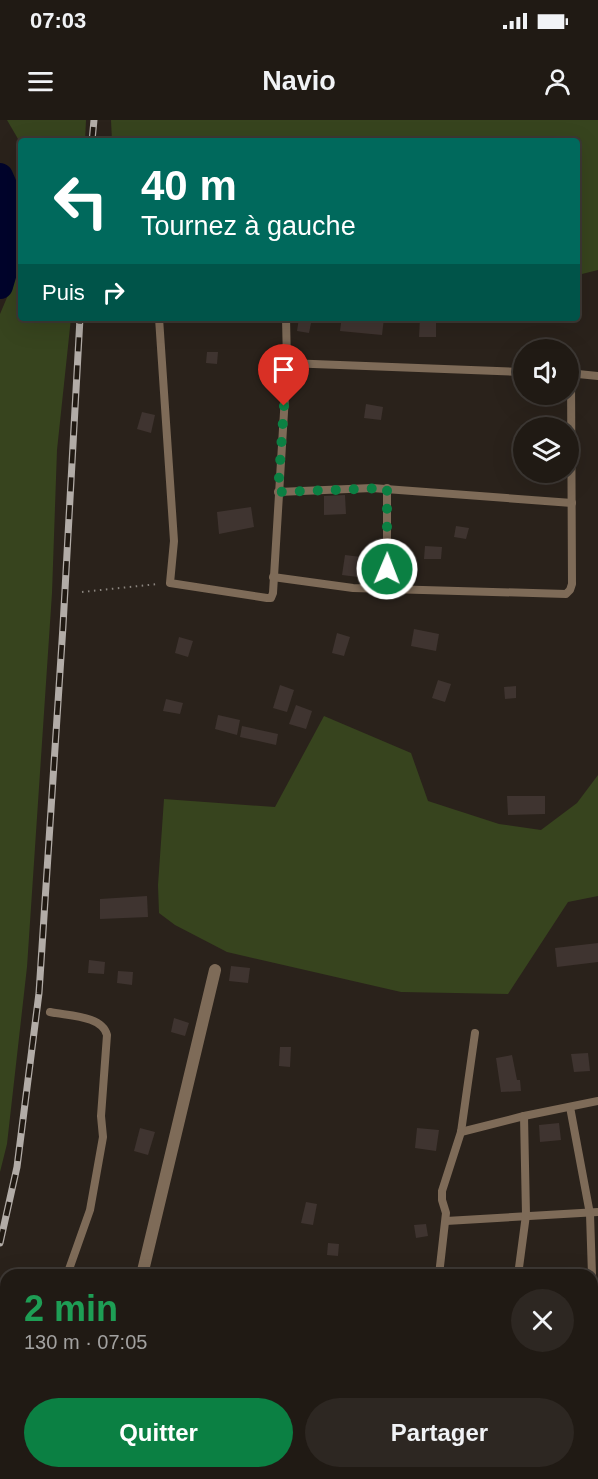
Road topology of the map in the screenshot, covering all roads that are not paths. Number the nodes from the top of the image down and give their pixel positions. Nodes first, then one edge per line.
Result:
1 (159, 321) edge
2 (286, 321) edge
3 (287, 363) junction
4 (513, 372) edge
5 (579, 374) edge
6 (598, 376) edge
7 (570, 405) edge
8 (387, 488) junction
9 (278, 492) junction
10 (572, 503) junction
11 (273, 577) junction
12 (387, 589) junction
13 (215, 970) dead end
14 (50, 1012) dead end
15 (475, 1033) dead end
16 (598, 1101) edge
17 (570, 1107) junction
18 (524, 1116) junction
19 (461, 1132) junction
20 (594, 1213) edge
21 (526, 1215) junction
22 (446, 1221) junction
23 (69, 1269) edge
24 (143, 1269) edge
25 (440, 1269) edge
26 (519, 1269) edge
27 (592, 1269) edge

1 - 11 lane
2 - 3 lane
3 - 4 lane
3 - 9 lane
5 - 6 lane
7 - 10 lane
8 - 9 lane
8 - 10 lane
8 - 12 lane
9 - 11 lane
10 - 12 lane
11 - 12 lane
13 - 24 street
14 - 23 lane
15 - 19 lane
16 - 17 lane
17 - 18 lane
17 - 20 lane
18 - 19 lane
18 - 21 lane
19 - 22 lane
20 - 21 lane
20 - 27 lane
21 - 22 lane
21 - 26 lane
22 - 25 lane

